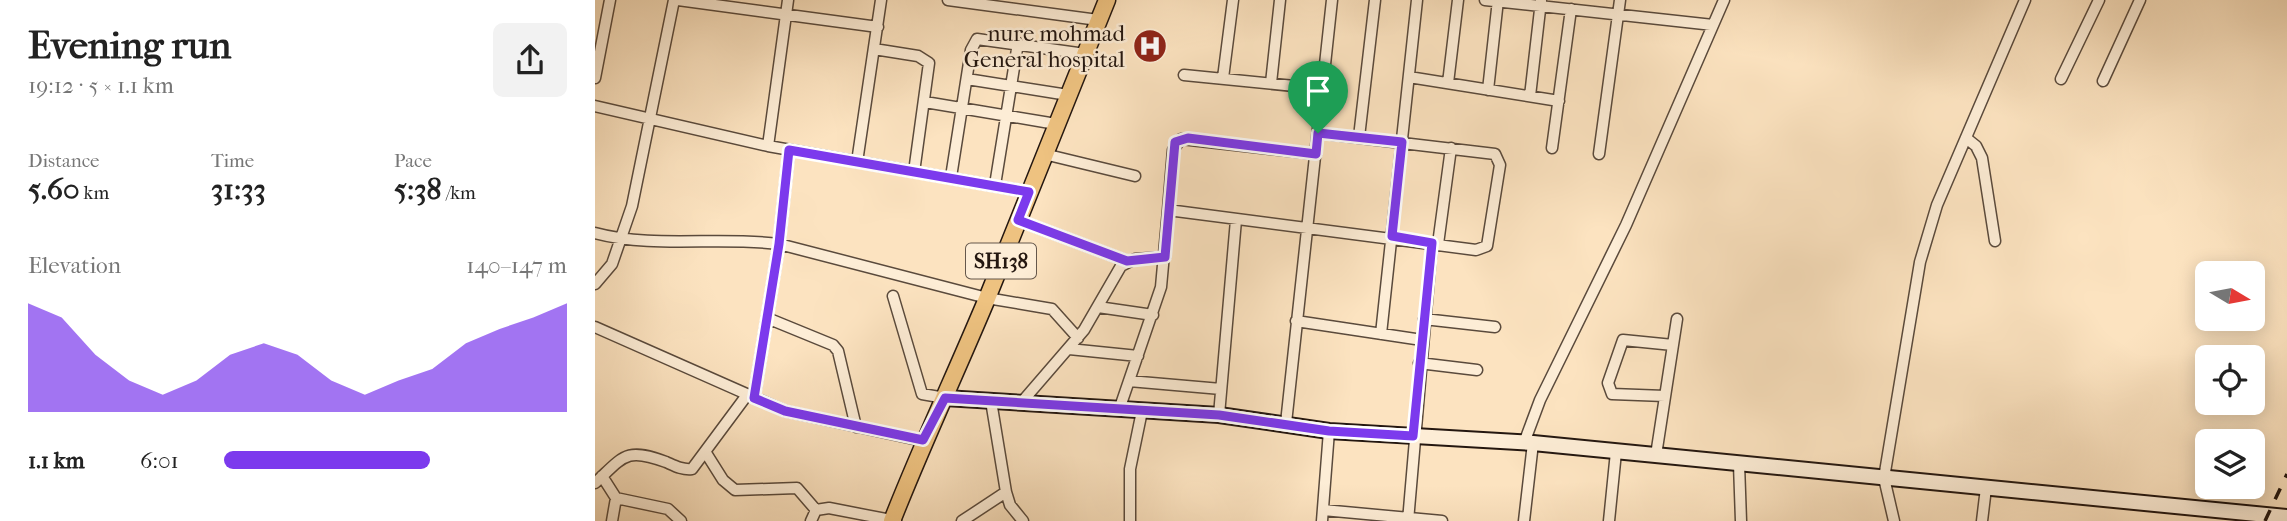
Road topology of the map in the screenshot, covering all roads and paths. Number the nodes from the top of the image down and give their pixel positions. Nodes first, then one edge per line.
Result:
1 (610, 0) edge
2 (676, 0) edge
3 (788, 0) edge
4 (881, 0) edge
5 (948, 0) edge
6 (1046, 0) edge
7 (1107, 0) edge
8 (1233, 0) edge
9 (1280, 0) edge
10 (1332, 0) edge
11 (1375, 0) edge
12 (1417, 0) edge
13 (1458, 0) edge
14 (1485, 0) edge
15 (1620, 0) edge
16 (1724, 0) edge
17 (2025, 0) edge
18 (2099, 0) edge
19 (2140, 0) edge
20 (1498, 1) edge
21 (1541, 3) edge
22 (735, 4) edge
23 (1571, 9) junction
24 (1044, 13) junction
25 (786, 14) junction
26 (1618, 14) junction
27 (1098, 20) junction
28 (1713, 25) junction
29 (878, 27) junction
30 (1018, 43) junction
31 (874, 48) junction
32 (1085, 54) junction
33 (596, 65) edge
34 (1184, 75) dead end
35 (1409, 77) junction
36 (595, 78) edge
37 (1223, 78) junction
38 (967, 79) junction
39 (2061, 79) dead end
40 (2103, 81) dead end
41 (1271, 83) junction
42 (1448, 83) junction
43 (1011, 86) junction
44 (1324, 89) junction
45 (1488, 90) junction
46 (1068, 95) junction
47 (1530, 96) junction
48 (1559, 101) junction
49 (925, 102) junction
50 (595, 106) edge
51 (963, 108) junction
52 (1006, 116) junction
53 (651, 117) junction
54 (1056, 124) junction
55 (1318, 133) junction
56 (1359, 137) junction
57 (1966, 138) junction
58 (1402, 142) junction
59 (768, 146) junction
60 (1451, 148) junction
61 (1552, 148) dead end
62 (789, 150) junction
63 (1044, 154) junction
64 (1316, 154) junction
65 (1599, 154) dead end
66 (857, 162) junction
67 (914, 172) junction
68 (1135, 176) dead end
69 (951, 177) junction
70 (995, 185) junction
71 (1029, 192) junction
72 (1168, 210) junction
73 (1018, 220) junction
74 (1236, 220) junction
75 (1307, 225) junction
76 (595, 233) edge
77 (1392, 236) junction
78 (622, 240) junction
79 (1995, 241) dead end
80 (779, 244) junction
81 (1435, 244) junction
82 (1165, 257) junction
83 (1127, 261) junction
84 (595, 284) edge
85 (893, 296) dead end
86 (987, 298) junction
87 (1098, 307) junction
88 (1153, 315) junction
89 (767, 318) junction
90 (1424, 319) junction
91 (1677, 319) dead end
92 (1297, 321) junction
93 (595, 327) edge
94 (1495, 327) dead end
95 (1381, 334) junction
96 (1078, 338) junction
97 (1422, 340) junction
98 (1673, 345) junction
99 (1069, 349) junction
100 (1138, 356) junction
101 (1419, 363) junction
102 (1477, 370) dead end
103 (1129, 381) junction
104 (1221, 389) junction
105 (750, 396) junction
106 (1665, 396) junction
107 (945, 398) junction
108 (991, 401) junction
109 (1021, 403) junction
110 (1119, 410) junction
111 (1142, 411) junction
112 (1219, 415) junction
113 (1286, 423) junction
114 (856, 427) junction
115 (1329, 431) junction
116 (1413, 436) junction
117 (923, 440) junction
118 (1529, 443) junction
119 (1616, 452) junction
120 (706, 453) junction
121 (1656, 456) junction
122 (1739, 464) junction
123 (1884, 478) junction
124 (598, 479) edge
125 (1986, 488) junction
126 (1006, 492) junction
127 (616, 498) junction
128 (816, 510) junction
129 (1322, 516) edge
130 (2213, 516) edge
131 (2287, 517) edge
132 (1408, 519) edge
133 (612, 521) edge
134 (681, 521) edge
135 (811, 521) edge
136 (894, 521) edge
137 (962, 521) edge
138 (1023, 521) edge
139 (1130, 521) edge
140 (1442, 521) edge
141 (1524, 521) edge
142 (1609, 521) edge
143 (1741, 521) edge
144 (1894, 521) edge
145 (1982, 521) edge

1 - 33 street
2 - 22 street
2 - 53 street
3 - 25 street
4 - 29 street
5 - 24 street
6 - 24 street
7 - 27 main road, SH138
8 - 37 street
9 - 41 street
10 - 44 street
11 - 56 street
12 - 35 street
13 - 42 street
14 - 20 street
15 - 26 street
16 - 28 street
17 - 57 street
18 - 39 street
19 - 40 street
20 - 21 street
20 - 45 street
21 - 23 street
21 - 47 street
22 - 25 street
23 - 26 street
23 - 48 street
24 - 27 street
25 - 29 street
25 - 59 street
26 - 28 street
26 - 65 street
27 - 32 main road, SH138
28 - 118 street
29 - 31 street
30 - 32 street
30 - 38 street
30 - 43 street
31 - 49 street
31 - 66 street
32 - 46 main road, SH138
33 - 36 street
34 - 37 street
35 - 42 street
35 - 58 street
37 - 41 street
38 - 43 street
38 - 51 street
41 - 44 street
42 - 45 street
43 - 46 street
43 - 52 street
44 - 55 street
45 - 47 street
46 - 54 main road, SH138
47 - 48 street
48 - 61 street
49 - 51 street
49 - 67 street
50 - 53 street
51 - 52 street
51 - 69 street
52 - 54 street
52 - 70 street
53 - 59 street
53 - 78 street
54 - 63 main road, SH138
55 - 56 street
55 - 64 street
56 - 58 street
57 - 79 street
57 - 123 street
58 - 60 street
58 - 77 street
59 - 62 street
60 - 81 street
60 - 81 street
62 - 66 street
62 - 80 street
63 - 68 street
63 - 71 main road, SH138
64 - 72 street
64 - 75 street
66 - 67 street
67 - 69 street
69 - 70 street
70 - 71 street
71 - 73 main road, SH138
72 - 74 street
72 - 82 street
73 - 83 street
73 - 86 main road, SH138
74 - 75 street
74 - 104 street
75 - 77 street
75 - 92 street
76 - 78 street
77 - 81 street
77 - 95 street
78 - 80 street
78 - 84 street
80 - 86 street
80 - 89 street
81 - 90 street
82 - 83 street
82 - 88 street
83 - 87 street
85 - 107 street
86 - 96 street
86 - 107 main road, SH138
87 - 88 street
87 - 96 street
88 - 100 street
89 - 105 street
89 - 114 street
90 - 94 street
90 - 97 street
91 - 98 street
92 - 95 street
92 - 113 street
93 - 105 street
95 - 97 street
96 - 99 street
97 - 101 street
98 - 106 street
98 - 106 street
99 - 100 street
99 - 109 street
100 - 103 street
101 - 102 street
101 - 116 street
103 - 104 street
103 - 110 street
104 - 112 street
105 - 114 street
105 - 120 street
106 - 121 street
107 - 108 street
107 - 117 main road, SH138
108 - 109 street
108 - 126 street
109 - 110 street
110 - 111 street
111 - 112 street
111 - 139 street
112 - 113 street
113 - 115 street
114 - 117 street
115 - 116 street
115 - 129 street
116 - 118 street
116 - 132 street
117 - 136 main road, SH138
118 - 119 street
118 - 141 street
119 - 121 street
119 - 142 street
120 - 124 street
120 - 128 street
121 - 122 street
122 - 123 street
122 - 143 street
123 - 125 street
123 - 144 street
124 - 127 street
125 - 130 street
125 - 145 street
126 - 137 street
126 - 138 street
127 - 133 street
127 - 134 street
128 - 135 street
128 - 136 street
129 - 132 street
130 - 131 street
132 - 140 street

